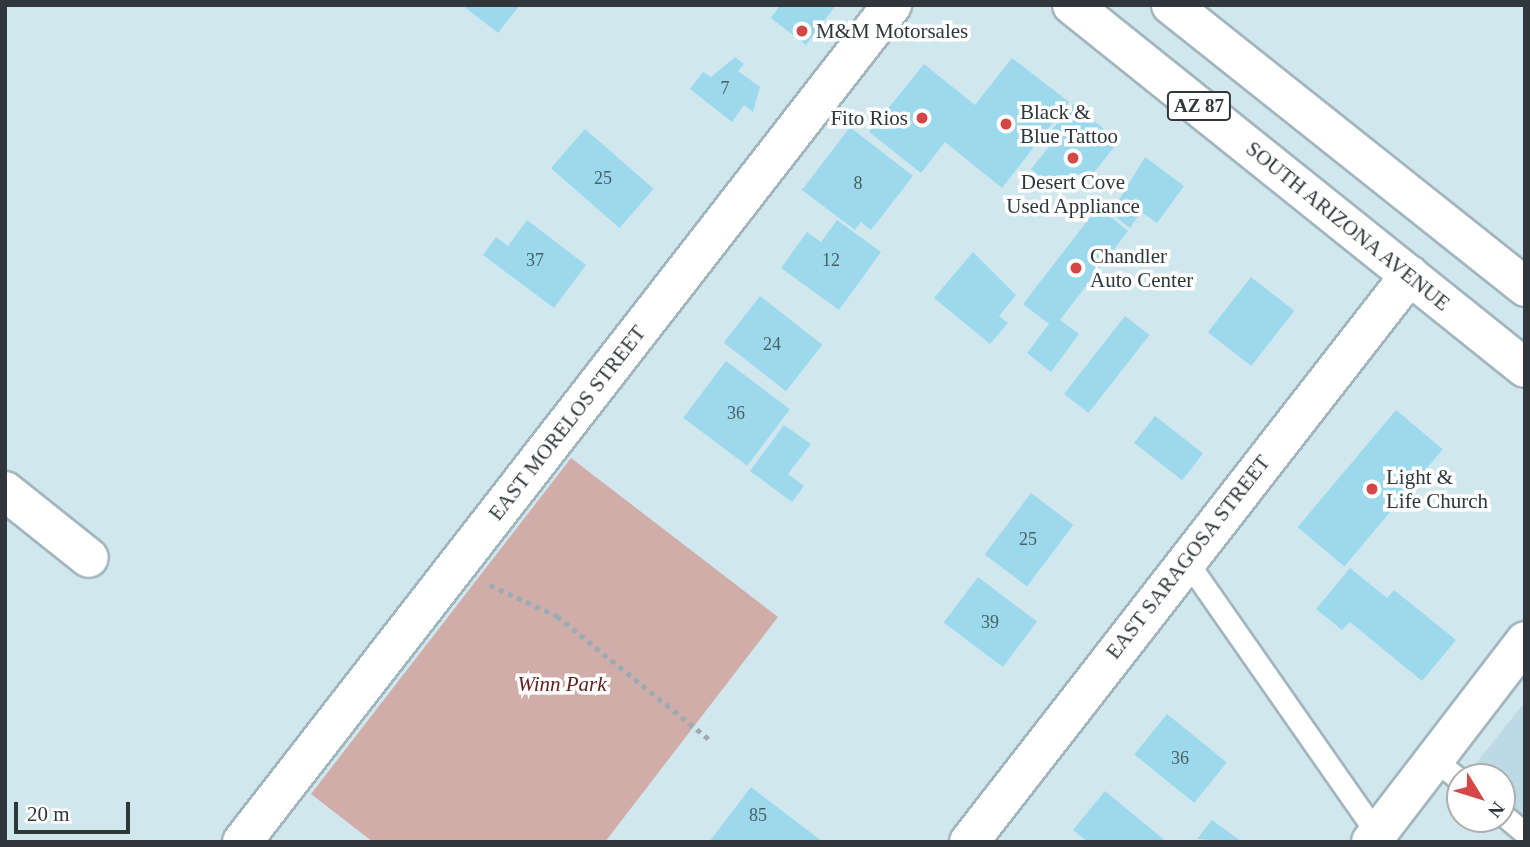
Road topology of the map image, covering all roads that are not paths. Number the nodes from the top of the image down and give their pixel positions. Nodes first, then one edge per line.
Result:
1 (892, 5) edge
2 (1072, 5) edge
3 (1171, 5) edge
4 (1410, 275) junction
5 (1525, 287) edge
6 (1525, 368) edge
7 (5, 491) edge
8 (89, 558) dead end
9 (1186, 560) junction
10 (1525, 641) edge
11 (1451, 763) edge
12 (1446, 771) edge
13 (1374, 838) edge
14 (242, 842) edge
15 (969, 842) edge

1 - 14 street, EAST MORELOS STREET
2 - 4 street, SOUTH ARIZONA AVENUE / AZ 87
3 - 5 street, AZ 87
4 - 6 street, SOUTH ARIZONA AVENUE / AZ 87
4 - 9 street, EAST SARAGOSA STREET
7 - 8 street
9 - 13 lane
9 - 15 street, EAST SARAGOSA STREET
10 - 11 street
12 - 13 street

